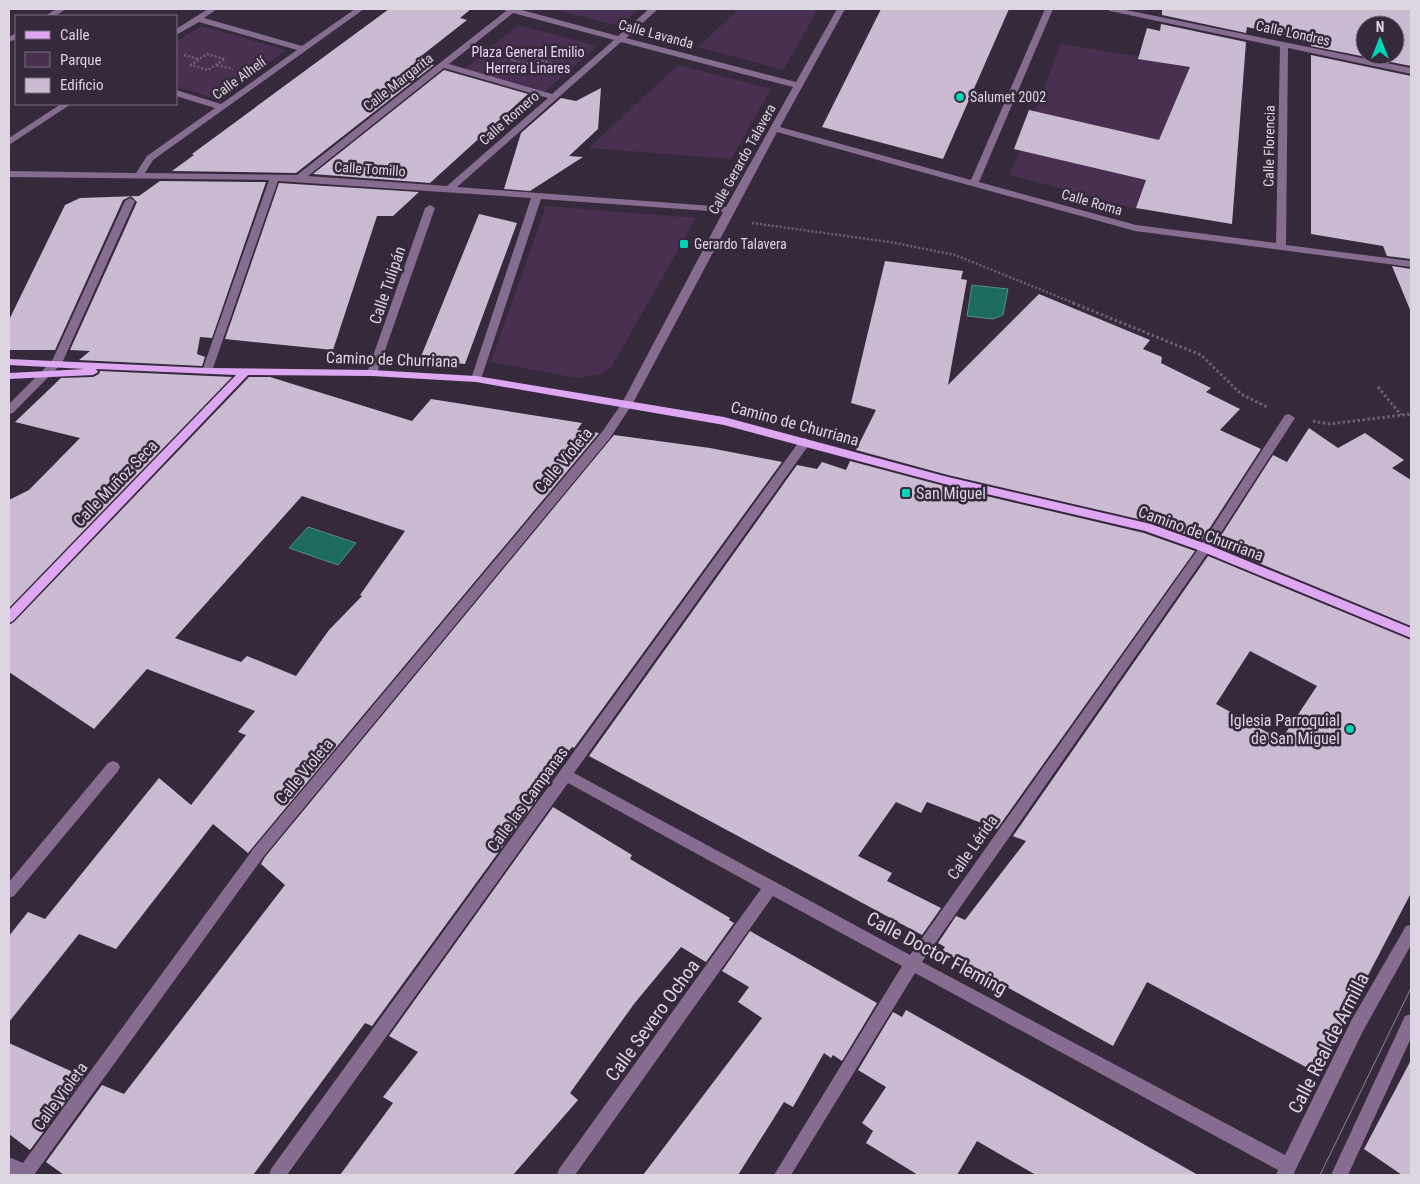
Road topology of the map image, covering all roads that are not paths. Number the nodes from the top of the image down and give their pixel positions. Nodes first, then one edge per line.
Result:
1 (62, 9) edge
2 (213, 9) edge
3 (360, 9) edge
4 (510, 9) edge
5 (654, 9) edge
6 (842, 9) edge
7 (1049, 9) edge
8 (1110, 9) edge
9 (51, 15) edge
10 (197, 19) junction
11 (178, 32) edge
12 (619, 38) junction
13 (1284, 45) junction
14 (303, 49) junction
15 (442, 65) junction
16 (1411, 71) edge
17 (798, 86) junction
18 (178, 94) edge
19 (555, 96) junction
20 (65, 105) edge
21 (222, 107) junction
22 (774, 128) junction
23 (9, 142) edge
24 (9, 174) edge
25 (139, 175) junction
26 (275, 177) junction
27 (299, 178) junction
28 (974, 183) junction
29 (450, 188) junction
30 (537, 196) junction
31 (130, 201) dead end
32 (430, 208) dead end
33 (729, 210) junction
34 (1281, 247) junction
35 (1411, 264) edge
36 (9, 362) edge
37 (56, 363) junction
38 (145, 369) junction
39 (207, 371) junction
40 (245, 372) junction
41 (372, 373) junction
42 (44, 375) junction
43 (9, 376) edge
44 (476, 379) junction
45 (627, 403) junction
46 (9, 410) edge
47 (1289, 418) road end
48 (805, 442) junction
49 (1204, 548) junction
50 (9, 618) edge
51 (1411, 633) edge
52 (113, 767) dead end
53 (566, 775) junction
54 (772, 887) junction
55 (9, 892) edge
56 (1411, 931) edge
57 (912, 964) junction
58 (1411, 1021) edge
59 (9, 1165) edge
60 (1286, 1170) edge
61 (25, 1174) edge
62 (277, 1175) edge
63 (565, 1175) edge
64 (782, 1175) edge
65 (1339, 1175) edge

1 - 9 street
2 - 10 street
3 - 14 street, Calle Alhelí
4 - 12 street, Calle Lavanda
4 - 15 street, Calle Margarita
5 - 12 street, Calle Romero
6 - 17 street, Calle Gerardo Talavera
7 - 28 street
8 - 13 street, Calle Londres
10 - 11 street
10 - 14 street
12 - 17 street, Calle Lavanda
12 - 19 street, Calle Romero
13 - 16 street, Calle Londres
13 - 34 street, Calle Florencia
14 - 21 street, Calle Alhelí
15 - 19 street
15 - 27 street, Calle Margarita
17 - 22 street, Calle Gerardo Talavera
18 - 21 street
19 - 29 street, Calle Romero
20 - 23 street
21 - 25 street, Calle Alhelí
22 - 28 street, Calle Roma
22 - 33 street, Calle Gerardo Talavera
24 - 25 street, Calle Tomillo
25 - 26 street, Calle Tomillo
26 - 27 street, Calle Tomillo
26 - 39 street
27 - 29 street, Calle Tomillo
28 - 34 street, Calle Roma
29 - 30 street, Calle Tomillo
30 - 33 street, Calle Tomillo
30 - 44 street
31 - 37 street
32 - 41 street, Calle Tulipán
33 - 45 street, Calle Gerardo Talavera
34 - 35 street, Calle Roma
36 - 37 main road, Camino de Churriana
37 - 38 main road, Camino de Churriana
37 - 42 street
38 - 39 main road, Camino de Churriana
38 - 42 main road, Camino de Churriana
39 - 40 main road, Camino de Churriana
40 - 41 main road, Camino de Churriana
40 - 50 main road, Calle Muñoz Seca
41 - 44 main road, Camino de Churriana
42 - 43 main road, Camino de Churriana
42 - 46 street
44 - 45 main road, Camino de Churriana
45 - 48 main road, Camino de Churriana
45 - 61 street, Calle Violeta
47 - 49 street, Calle Lérida
48 - 49 main road, Camino de Churriana
48 - 53 street, Calle las Campanas
49 - 51 main road, Camino de Churriana
49 - 57 street, Calle Lérida
52 - 55 street
53 - 54 street, Calle Doctor Fleming
53 - 62 street, Calle las Campanas
54 - 57 street, Calle Doctor Fleming
54 - 63 street, Calle Severo Ochoa
56 - 60 street, Calle Real de Armilla
57 - 60 street, Calle Doctor Fleming
57 - 64 street, Calle Lérida
58 - 65 street
59 - 61 street

